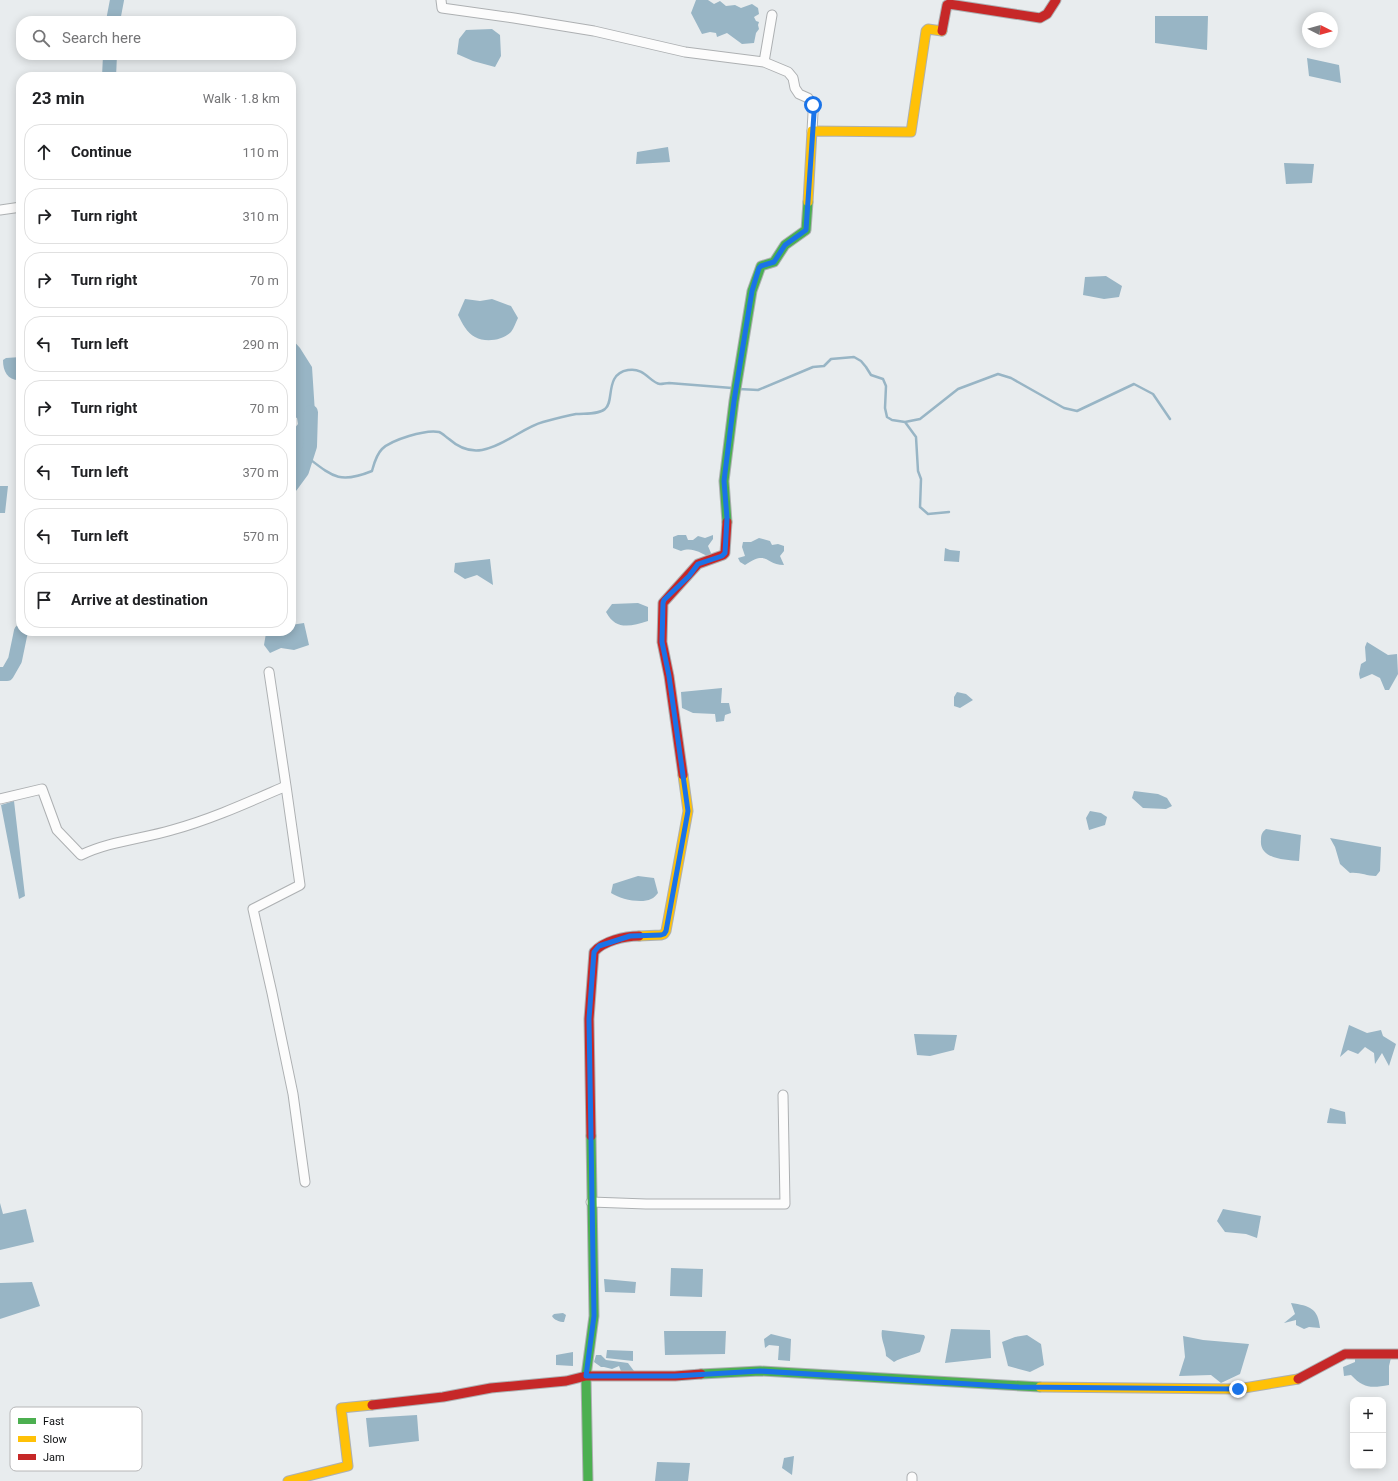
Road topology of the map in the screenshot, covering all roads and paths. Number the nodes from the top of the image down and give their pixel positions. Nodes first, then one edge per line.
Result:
1 (441, 0) edge
2 (1056, 0) edge
3 (772, 15) dead end
4 (764, 62) junction
5 (812, 131) junction
6 (16, 208) edge
7 (0, 210) edge
8 (269, 672) dead end
9 (286, 786) junction
10 (0, 799) edge
11 (783, 1095) dead end
12 (305, 1182) dead end
13 (591, 1202) junction
14 (1398, 1354) edge
15 (586, 1376) junction
16 (288, 1481) edge
17 (588, 1481) edge

1 - 4 street
2 - 5 street
3 - 4 street
4 - 5 street
5 - 13 street
6 - 7 street
8 - 9 street
9 - 10 street
9 - 12 street
11 - 13 street
13 - 15 street
14 - 15 street
15 - 16 street
15 - 17 street

